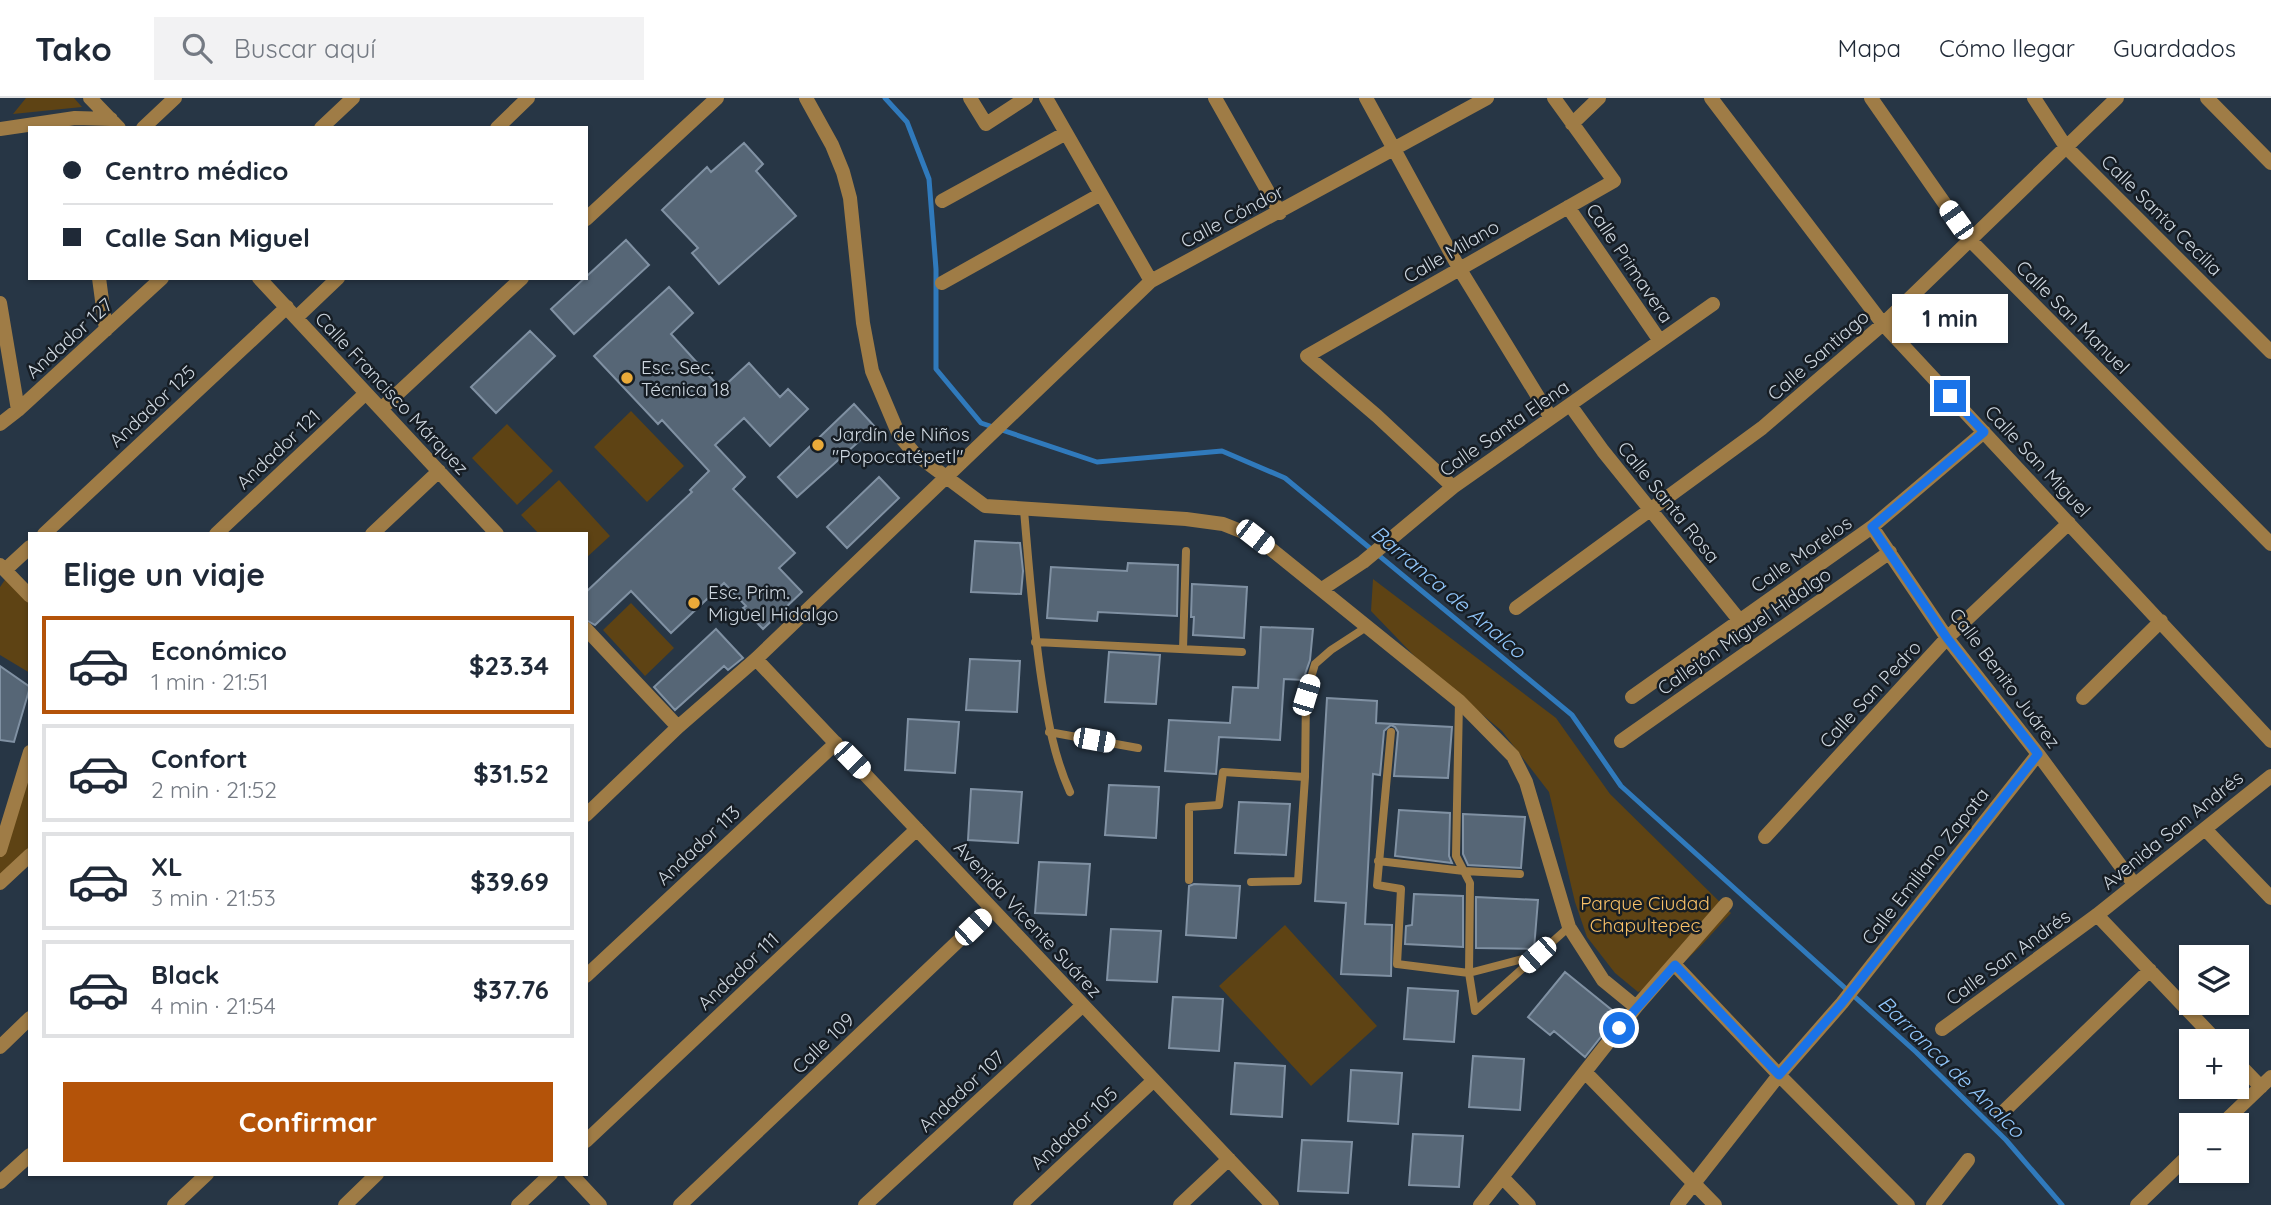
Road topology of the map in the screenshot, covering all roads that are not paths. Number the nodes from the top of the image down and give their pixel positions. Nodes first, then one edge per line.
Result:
1 (90, 98) edge
2 (174, 98) edge
3 (353, 98) edge
4 (528, 98) edge
5 (717, 98) edge
6 (806, 98) edge
7 (970, 98) edge
8 (1026, 98) edge
9 (1046, 98) edge
10 (1215, 98) edge
11 (1366, 98) edge
12 (1487, 98) edge
13 (1555, 98) edge
14 (1599, 98) edge
15 (1711, 98) edge
16 (1871, 98) edge
17 (2034, 98) edge
18 (2117, 98) edge
19 (2207, 98) edge
20 (76, 123) edge
21 (115, 123) edge
22 (1572, 124) junction
23 (38, 126) edge
24 (145, 126) edge
25 (323, 126) edge
26 (499, 126) edge
27 (28, 127) edge
28 (0, 129) edge
29 (1066, 133) junction
30 (2066, 146) junction
31 (1394, 149) junction
32 (2271, 163) edge
33 (1101, 194) junction
34 (942, 201) dead end
35 (1568, 207) junction
36 (1279, 213) junction
37 (588, 217) edge
38 (1970, 240) junction
39 (1459, 268) junction
40 (99, 280) edge
41 (160, 280) edge
42 (261, 280) edge
43 (335, 280) edge
44 (520, 280) edge
45 (1151, 281) junction
46 (942, 283) dead end
47 (0, 303) edge
48 (1713, 304) dead end
49 (291, 313) junction
50 (1883, 324) junction
51 (106, 330) junction
52 (1660, 341) junction
53 (2271, 352) edge
54 (366, 393) junction
55 (1570, 405) junction
56 (381, 409) junction
57 (18, 410) junction
58 (1551, 418) junction
59 (0, 424) edge
60 (1984, 432) junction
61 (439, 471) junction
62 (946, 477) junction
63 (1453, 487) junction
64 (1024, 510) junction
65 (1651, 511) junction
66 (2069, 523) junction
67 (1872, 527) junction
68 (46, 532) edge
69 (218, 532) edge
70 (374, 532) edge
71 (495, 532) edge
72 (2271, 544) edge
73 (28, 548) edge
74 (1186, 551) dead end
75 (1890, 552) junction
76 (2, 568) edge
77 (1322, 589) junction
78 (28, 594) edge
79 (1516, 608) dead end
80 (1740, 621) junction
81 (2161, 621) junction
82 (1368, 626) junction
83 (588, 632) edge
84 (1947, 638) junction
85 (1035, 642) junction
86 (1183, 649) junction
87 (1242, 652) dead end
88 (756, 659) junction
89 (1632, 696) dead end
90 (2083, 698) dead end
91 (1460, 701) junction
92 (678, 727) junction
93 (1049, 732) junction
94 (1391, 732) dead end
95 (1621, 741) dead end
96 (2271, 741) edge
97 (836, 743) junction
98 (1138, 748) dead end
99 (2038, 754) junction
100 (28, 759) edge
101 (2271, 776) edge
102 (1305, 777) junction
103 (1070, 792) dead end
104 (588, 813) edge
105 (917, 829) junction
106 (2205, 829) junction
107 (1765, 837) dead end
108 (0, 850) edge
109 (28, 857) edge
110 (1378, 861) junction
111 (1464, 871) junction
112 (1520, 874) dead end
113 (1189, 880) dead end
114 (1251, 882) dead end
115 (0, 883) edge
116 (2134, 884) junction
117 (2271, 898) edge
118 (1726, 904) dead end
119 (992, 909) junction
120 (2096, 915) junction
121 (1569, 927) junction
122 (1537, 955) junction
123 (1675, 965) junction
124 (2150, 970) junction
125 (1468, 973) junction
126 (588, 974) edge
127 (1083, 1005) junction
128 (1636, 1007) junction
129 (28, 1020) edge
130 (1942, 1029) dead end
131 (2206, 1029) edge
132 (0, 1047) edge
133 (2249, 1070) edge
134 (1585, 1072) junction
135 (1779, 1075) junction
136 (1154, 1080) junction
137 (2266, 1082) edge
138 (2234, 1113) edge
139 (2001, 1114) dead end
140 (588, 1138) edge
141 (28, 1157) edge
142 (1228, 1159) junction
143 (1968, 1160) dead end
144 (2179, 1165) edge
145 (205, 1176) edge
146 (375, 1176) edge
147 (549, 1176) edge
148 (573, 1176) edge
149 (1503, 1178) junction
150 (0, 1182) edge
151 (1694, 1183) junction
152 (174, 1205) edge
153 (345, 1205) edge
154 (518, 1205) edge
155 (600, 1205) edge
156 (680, 1205) edge
157 (865, 1205) edge
158 (1020, 1205) edge
159 (1180, 1205) edge
160 (1272, 1205) edge
161 (1480, 1205) edge
162 (1529, 1205) edge
163 (1677, 1205) edge
164 (1715, 1205) edge
165 (1908, 1205) edge
166 (1933, 1205) edge
167 (2137, 1205) edge

1 - 21 street
2 - 24 street
3 - 25 street
4 - 26 street
5 - 37 street
6 - 62 street
7 - 8 street
9 - 29 street
10 - 36 street
11 - 31 street
12 - 31 street, Calle Cóndor
13 - 22 street
14 - 22 street
15 - 50 street, Calle San Miguel
16 - 38 street, Calle San Manuel
17 - 30 street, Calle Santa Cecilia
18 - 30 street, Calle Santiago
19 - 32 street
20 - 21 street
20 - 23 street
22 - 35 street, Calle Milano
27 - 28 street
29 - 33 street
29 - 34 street
30 - 38 street, Calle Santiago
30 - 53 street, Calle Santa Cecilia
31 - 36 street, Calle Cóndor
31 - 39 street
33 - 45 street
33 - 46 street
35 - 39 street, Calle Milano
35 - 52 street, Calle Primavera
36 - 45 street, Calle Cóndor
38 - 50 street, Calle Santiago
38 - 72 street, Calle San Manuel
39 - 58 street
39 - 63 street, Calle Milano
40 - 51 street
41 - 51 street, Andador 127
42 - 49 street, Calle Francisco Márquez
43 - 49 street, Andador 125
44 - 56 street
45 - 62 street, Calle Cóndor
47 - 57 street
48 - 52 street, Calle Santa Elena
49 - 54 street, Calle Francisco Márquez
49 - 68 street, Andador 125
50 - 60 street, Calle San Miguel
50 - 65 street, Calle Santiago
51 - 57 street, Andador 127
52 - 55 street, Calle Santa Elena
54 - 56 street, Calle Francisco Márquez
54 - 69 street, Andador 121
55 - 58 street, Calle Santa Elena
55 - 65 street, Calle Santa Rosa
56 - 61 street, Calle Francisco Márquez
57 - 59 street, Andador 127
58 - 63 street, Calle Santa Elena
60 - 66 street, Calle San Miguel
60 - 67 street, Calle Morelos
61 - 70 street
61 - 71 street, Calle Francisco Márquez
62 - 64 street
62 - 88 street, Calle Cóndor
63 - 77 street, Calle Santa Elena
64 - 77 street
64 - 85 lane
65 - 79 street, Calle Santiago
65 - 80 street, Calle Santa Rosa
66 - 81 street, Calle San Miguel
66 - 84 street, Calle San Pedro
67 - 75 street, Calle Benito Juárez
67 - 80 street, Calle Morelos
73 - 76 street
74 - 86 lane
75 - 84 street, Calle Benito Juárez
75 - 95 street, Callejón Miguel Hidalgo
76 - 78 street
77 - 82 street
80 - 89 street, Calle Morelos
81 - 90 street
81 - 96 street, Calle San Miguel
82 - 91 street
82 - 102 lane
83 - 92 street
84 - 99 street, Calle Benito Juárez
84 - 107 street, Calle San Pedro
85 - 86 lane
85 - 93 lane
86 - 87 lane
88 - 92 street, Calle Cóndor
88 - 97 street, Avenida Vicente Suárez
91 - 111 lane
91 - 121 street
92 - 104 street, Calle Cóndor
93 - 98 lane
93 - 103 lane
94 - 110 lane
97 - 105 street, Avenida Vicente Suárez
97 - 126 street, Andador 113
99 - 116 street, Calle Benito Juárez
99 - 135 street, Calle Emiliano Zapata
100 - 108 street
101 - 106 street, Avenida San Andrés
102 - 113 lane
102 - 114 lane
105 - 119 street, Avenida Vicente Suárez
105 - 140 street, Andador 111
106 - 116 street, Avenida San Andrés
106 - 117 street
109 - 115 street
110 - 111 lane
110 - 125 lane
111 - 112 lane
111 - 125 lane
116 - 120 street, Avenida San Andrés
118 - 123 street
119 - 127 street, Avenida Vicente Suárez
119 - 156 street, Calle 109
120 - 124 street
120 - 130 street, Calle San Andrés
121 - 122 lane
121 - 128 street
122 - 125 lane
122 - 125 lane
123 - 128 street
123 - 135 street
124 - 131 street
124 - 139 street
127 - 136 street, Avenida Vicente Suárez
127 - 157 street, Andador 107
128 - 134 street
129 - 132 street
133 - 137 street
134 - 149 street
134 - 151 street
135 - 151 street, Calle Emiliano Zapata
135 - 165 street
136 - 142 street, Avenida Vicente Suárez
136 - 158 street, Andador 105
137 - 138 street
141 - 150 street
142 - 159 street
142 - 160 street, Avenida Vicente Suárez
143 - 166 street
144 - 167 street
145 - 152 street
146 - 153 street
147 - 154 street
148 - 155 street
149 - 161 street
149 - 162 street
151 - 163 street, Calle Emiliano Zapata
151 - 164 street

